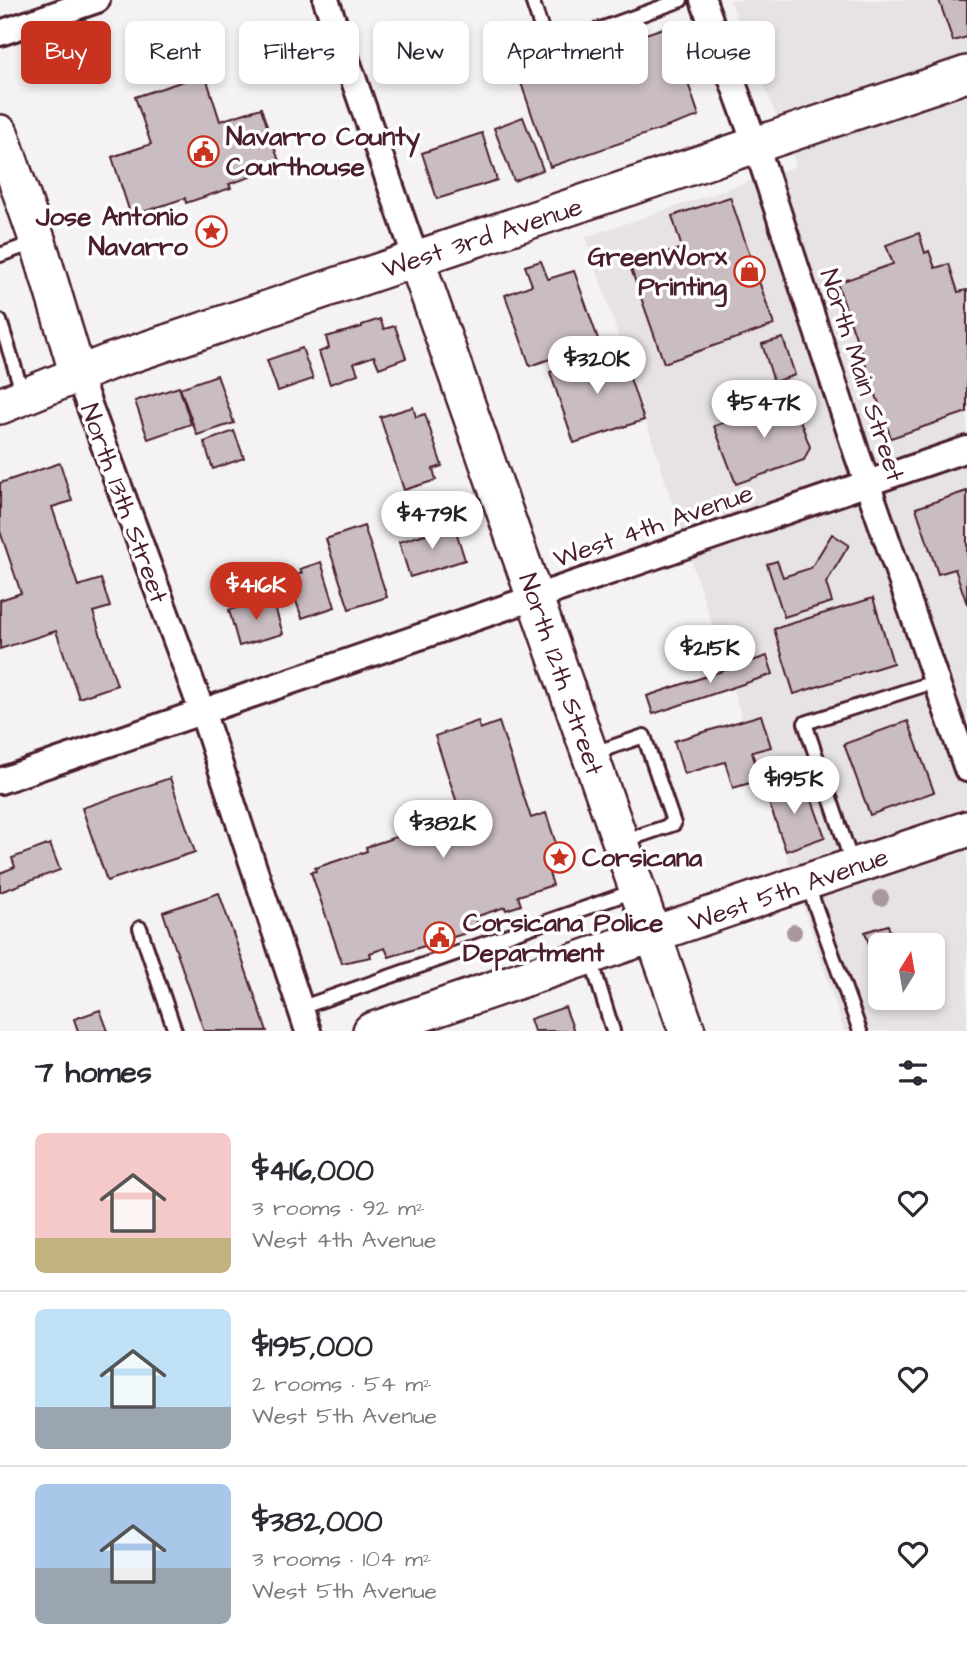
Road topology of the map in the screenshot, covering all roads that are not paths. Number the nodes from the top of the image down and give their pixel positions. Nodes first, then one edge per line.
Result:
1 (97, 0) edge
2 (326, 0) edge
3 (533, 0) edge
4 (681, 0) edge
5 (704, 0) edge
6 (0, 33) edge
7 (967, 74) edge
8 (0, 133) edge
9 (756, 145) junction
10 (38, 242) junction
11 (0, 255) edge
12 (416, 259) junction
13 (0, 321) edge
14 (78, 375) junction
15 (12, 402) edge
16 (967, 449) edge
17 (868, 484) junction
18 (535, 596) junction
19 (937, 681) junction
20 (202, 711) junction
21 (590, 754) junction
22 (967, 769) edge
23 (0, 781) edge
24 (967, 830) edge
25 (621, 842) junction
26 (853, 867) junction
27 (806, 882) junction
28 (638, 889) junction
29 (140, 928) dead end
30 (654, 934) junction
31 (590, 956) junction
32 (304, 1019) edge
33 (176, 1031) edge
34 (371, 1031) edge
35 (613, 1031) edge
36 (687, 1031) edge
37 (860, 1031) edge

1 - 6 street
2 - 12 street, North 12th Street
3 - 4 lane
5 - 9 street, North Main Street
7 - 9 street, West 3rd Avenue
8 - 10 street, North 13th Street
9 - 12 street, West 3rd Avenue
9 - 17 street, North Main Street
10 - 11 lane
10 - 14 street, North 13th Street
12 - 14 street, West 3rd Avenue
12 - 18 street, North 12th Street
13 - 15 lane
14 - 15 street, West 3rd Avenue
14 - 20 street, North 13th Street
16 - 17 street, West 4th Avenue
17 - 18 street, West 4th Avenue
17 - 19 street, North Main Street
18 - 20 street, West 4th Avenue
18 - 21 street, North 12th Street
19 - 22 street, North Main Street
19 - 26 lane
20 - 23 street, West 4th Avenue
20 - 32 street, North 13th Street
21 - 25 street, North 12th Street
21 - 25 lane
24 - 26 street, West 5th Avenue
25 - 28 street, North 12th Street
26 - 27 street, West 5th Avenue
27 - 30 street, West 5th Avenue
27 - 37 lane
28 - 30 street, North 12th Street
28 - 32 lane
29 - 33 lane
30 - 31 street, West 5th Avenue
30 - 36 street, North 12th Street
31 - 34 street, West 5th Avenue
31 - 35 lane

